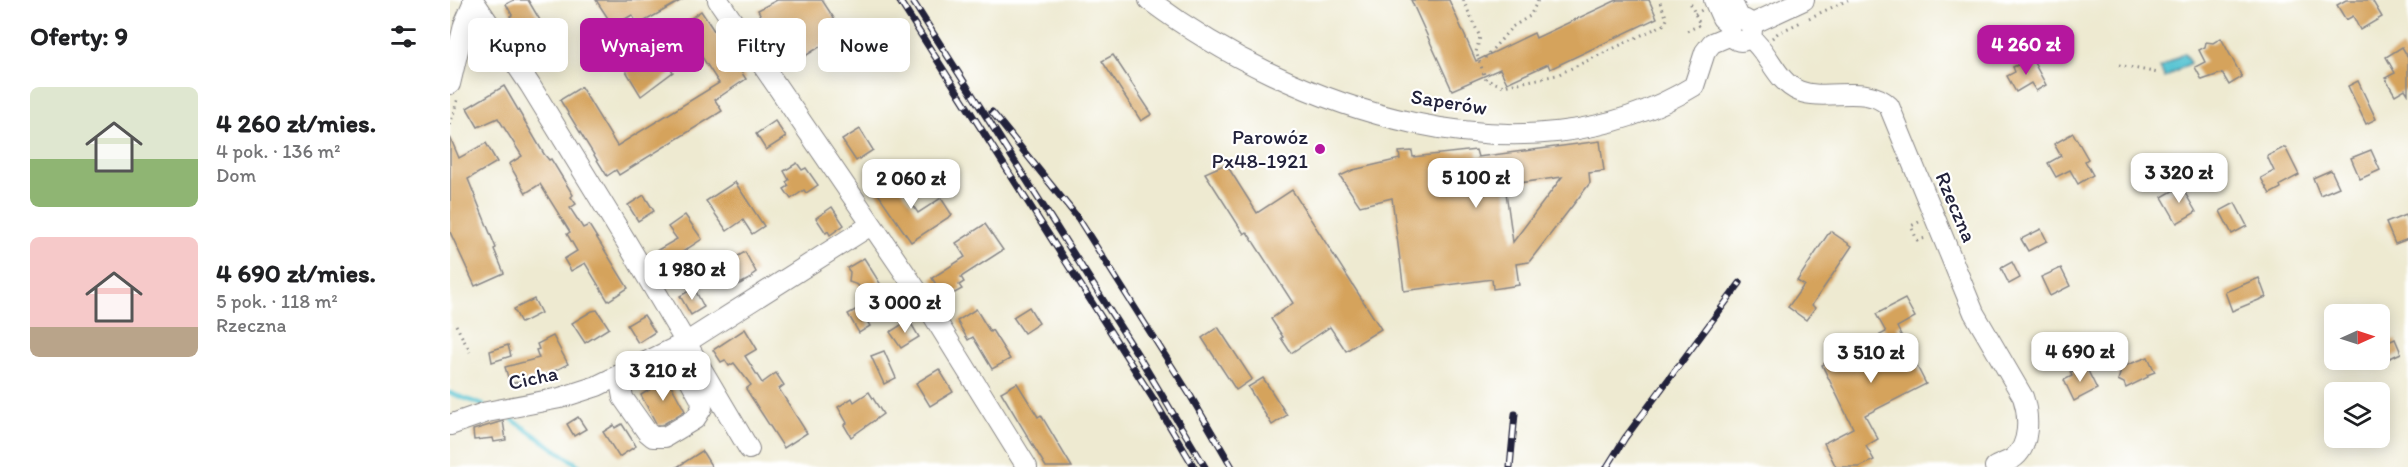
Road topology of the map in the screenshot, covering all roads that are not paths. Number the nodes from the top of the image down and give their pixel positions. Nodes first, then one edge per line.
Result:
1 (718, 0) edge
2 (1149, 0) edge
3 (1714, 0) edge
4 (1731, 0) edge
5 (1804, 0) edge
6 (474, 1) edge
7 (1744, 32) junction
8 (454, 90) edge
9 (871, 225) junction
10 (687, 342) junction
11 (665, 352) junction
12 (619, 375) junction
13 (450, 425) edge
14 (749, 449) dead end
15 (1027, 467) edge
16 (1995, 467) edge

1 - 9 street
2 - 7 street, Saperów
3 - 7 street
4 - 7 street
5 - 7 street, Saperów
6 - 8 street
6 - 10 street
7 - 16 street, Rzeczna
9 - 10 street, Cicha
9 - 15 street
10 - 11 street, Cicha
10 - 14 street
11 - 12 street, Cicha
11 - 12 street
12 - 13 street, Cicha

